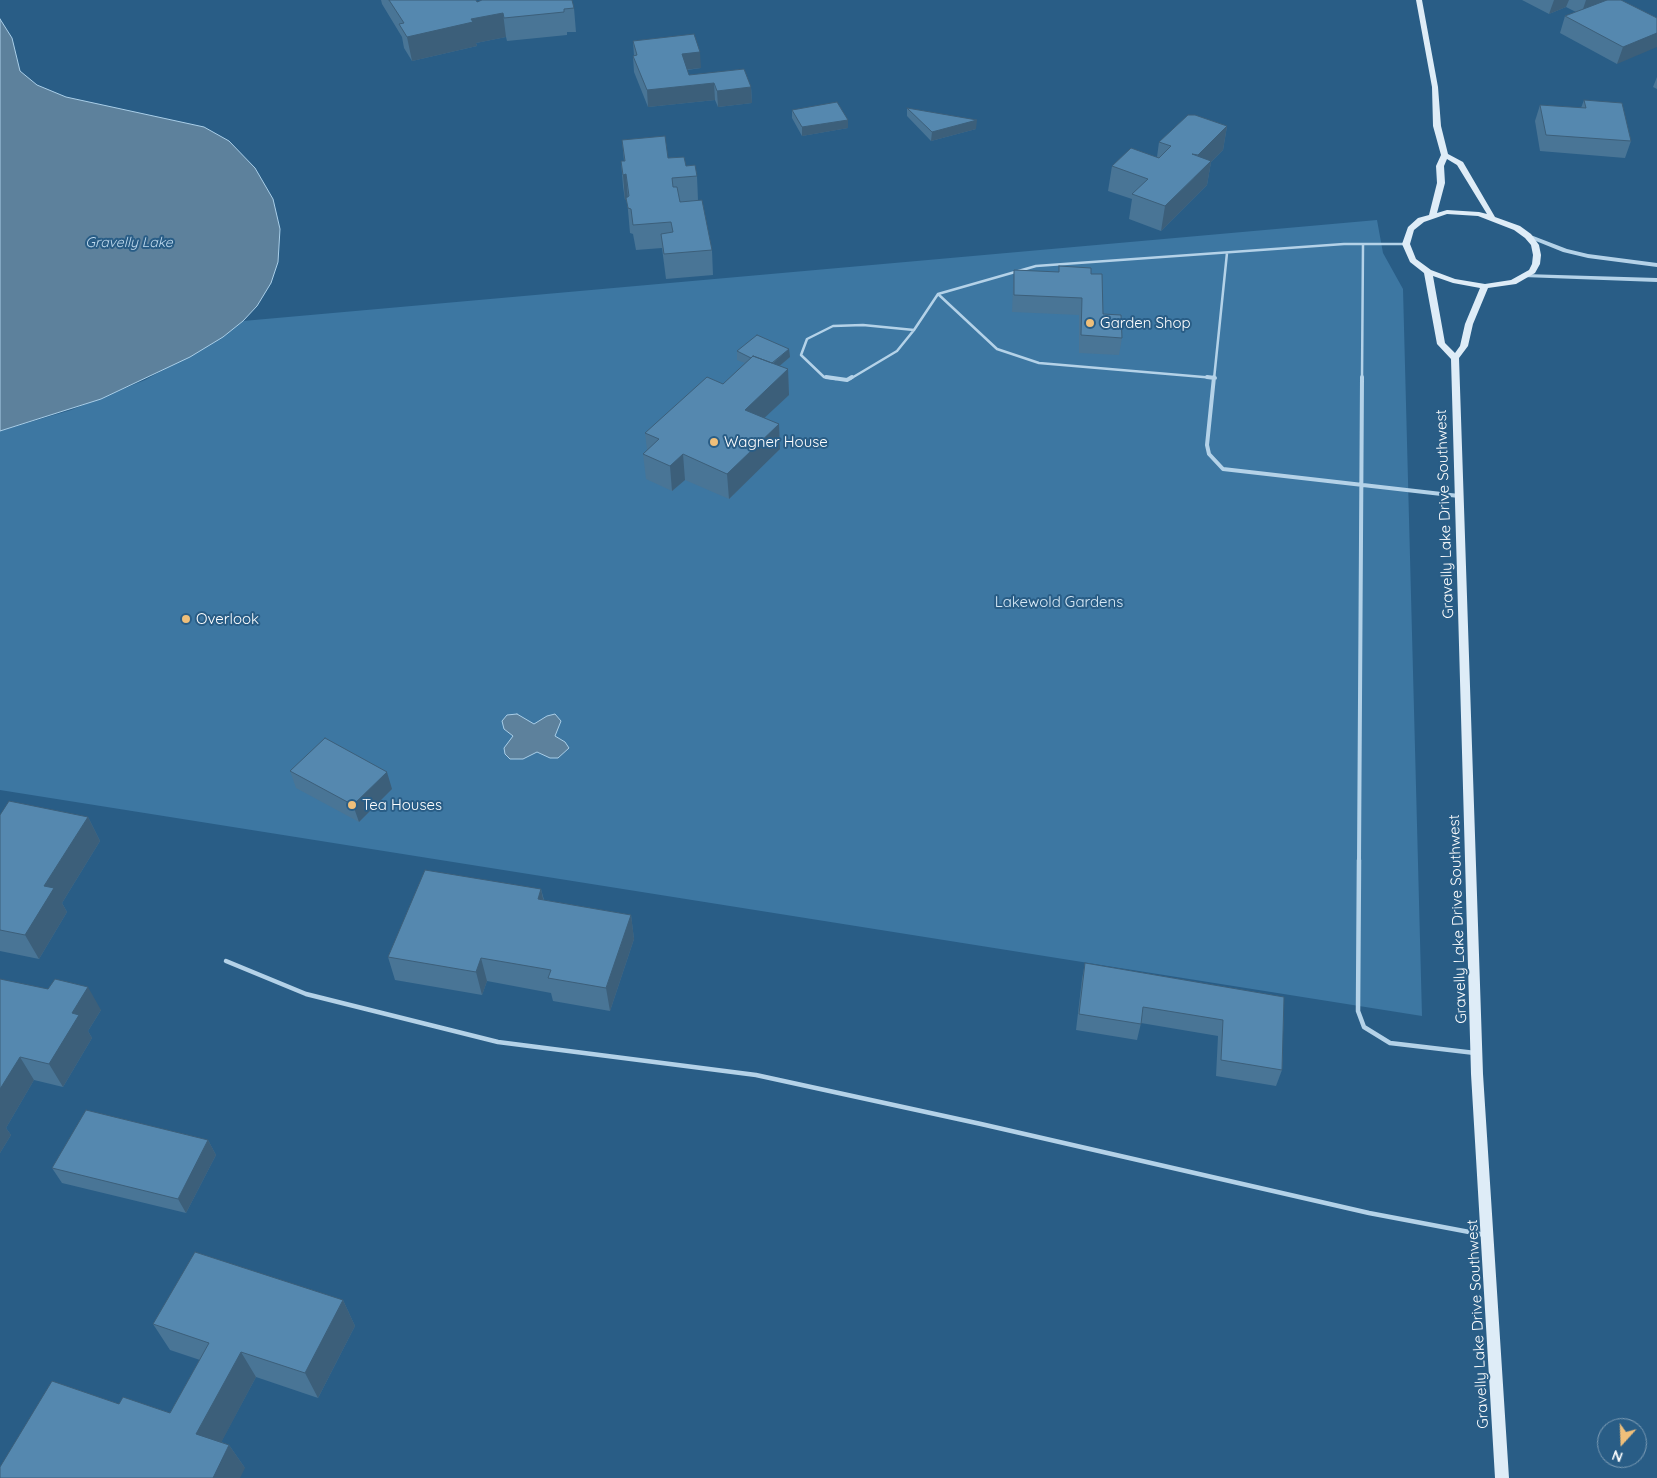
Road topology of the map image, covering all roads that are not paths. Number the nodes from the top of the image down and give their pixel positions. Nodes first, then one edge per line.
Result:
1 (1419, 0) edge
2 (1445, 155) junction
3 (1433, 215) junction
4 (1492, 217) junction
5 (1528, 236) junction
6 (1363, 244) junction
7 (1406, 244) junction
8 (1227, 253) junction
9 (1657, 265) edge
10 (1428, 272) junction
11 (1526, 276) junction
12 (1657, 280) edge
13 (1486, 286) junction
14 (938, 294) junction
15 (914, 330) junction
16 (1455, 358) junction
17 (1214, 378) junction
18 (1361, 484) junction
19 (1459, 496) junction
20 (226, 961) dead end
21 (1477, 1053) junction
22 (1487, 1235) junction
23 (1502, 1478) edge

1 - 2 main road
2 - 3 main road
2 - 4 main road
3 - 4 main road
3 - 7 main road
4 - 5 main road
5 - 9 street
5 - 11 main road
6 - 7 lane
6 - 8 lane
6 - 18 lane
7 - 10 main road
8 - 14 lane
8 - 17 lane
10 - 13 main road
10 - 16 main road
11 - 12 street
11 - 13 main road
13 - 16 main road, Gravelly Lake Drive Southwest
14 - 15 lane
14 - 17 lane
15 - 15 lane
16 - 19 main road, Gravelly Lake Drive Southwest
17 - 18 lane
18 - 19 lane
18 - 21 lane
19 - 21 main road, Gravelly Lake Drive Southwest
20 - 22 lane
21 - 22 main road, Gravelly Lake Drive Southwest
22 - 23 main road, Gravelly Lake Drive Southwest

